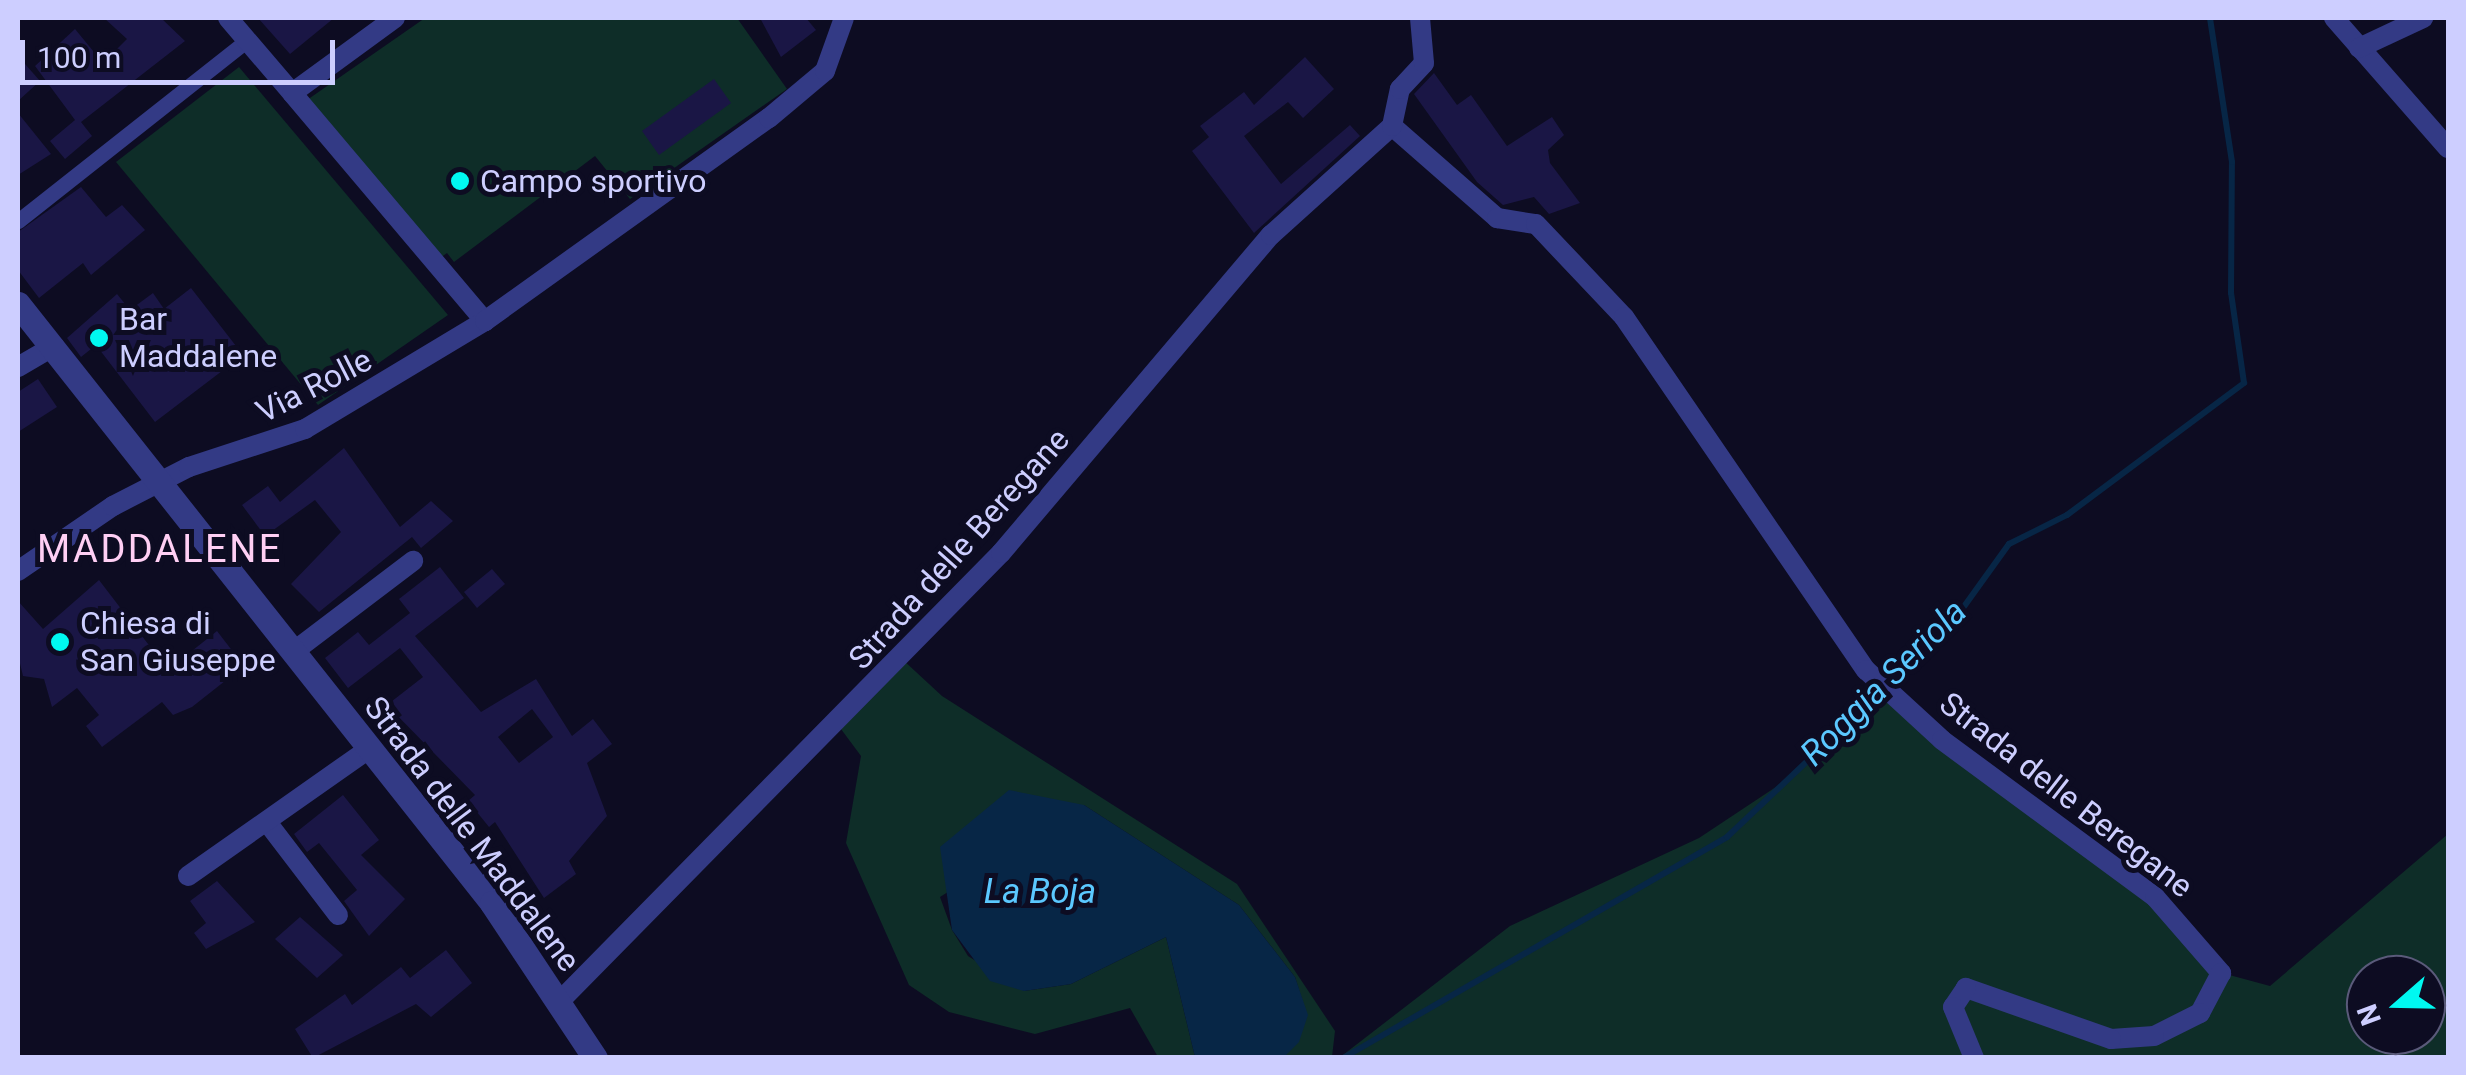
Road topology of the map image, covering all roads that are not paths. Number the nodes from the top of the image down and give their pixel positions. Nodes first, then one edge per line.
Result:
1 (228, 18) edge
2 (395, 18) edge
3 (844, 18) edge
4 (1420, 18) edge
5 (2334, 18) edge
6 (2423, 18) edge
7 (247, 40) junction
8 (2359, 48) junction
9 (292, 93) junction
10 (1392, 126) junction
11 (2448, 148) edge
12 (18, 221) edge
13 (18, 304) edge
14 (485, 321) junction
15 (54, 346) junction
16 (18, 367) edge
17 (163, 486) junction
18 (413, 561) dead end
19 (18, 572) edge
20 (293, 652) junction
21 (367, 750) junction
22 (270, 826) junction
23 (188, 876) dead end
24 (338, 915) dead end
25 (558, 1002) junction
26 (595, 1058) edge
27 (1974, 1058) edge

1 - 7 street
2 - 9 street
3 - 14 street, Via Rolle
4 - 10 street, Strada delle Beregane
5 - 8 street
6 - 8 street
7 - 9 street
7 - 12 street
8 - 11 street
9 - 14 street
10 - 25 street, Strada delle Beregane
10 - 27 street, Strada delle Beregane
13 - 15 street, Strada delle Maddalene
14 - 17 street, Via Rolle
15 - 16 street
15 - 17 street, Strada delle Maddalene
17 - 19 street, Via Rolle
17 - 20 street, Strada delle Maddalene
18 - 20 street
20 - 21 street, Strada delle Maddalene
21 - 22 street
21 - 25 street, Strada delle Maddalene
22 - 23 street
22 - 24 street
25 - 26 street, Strada delle Maddalene

